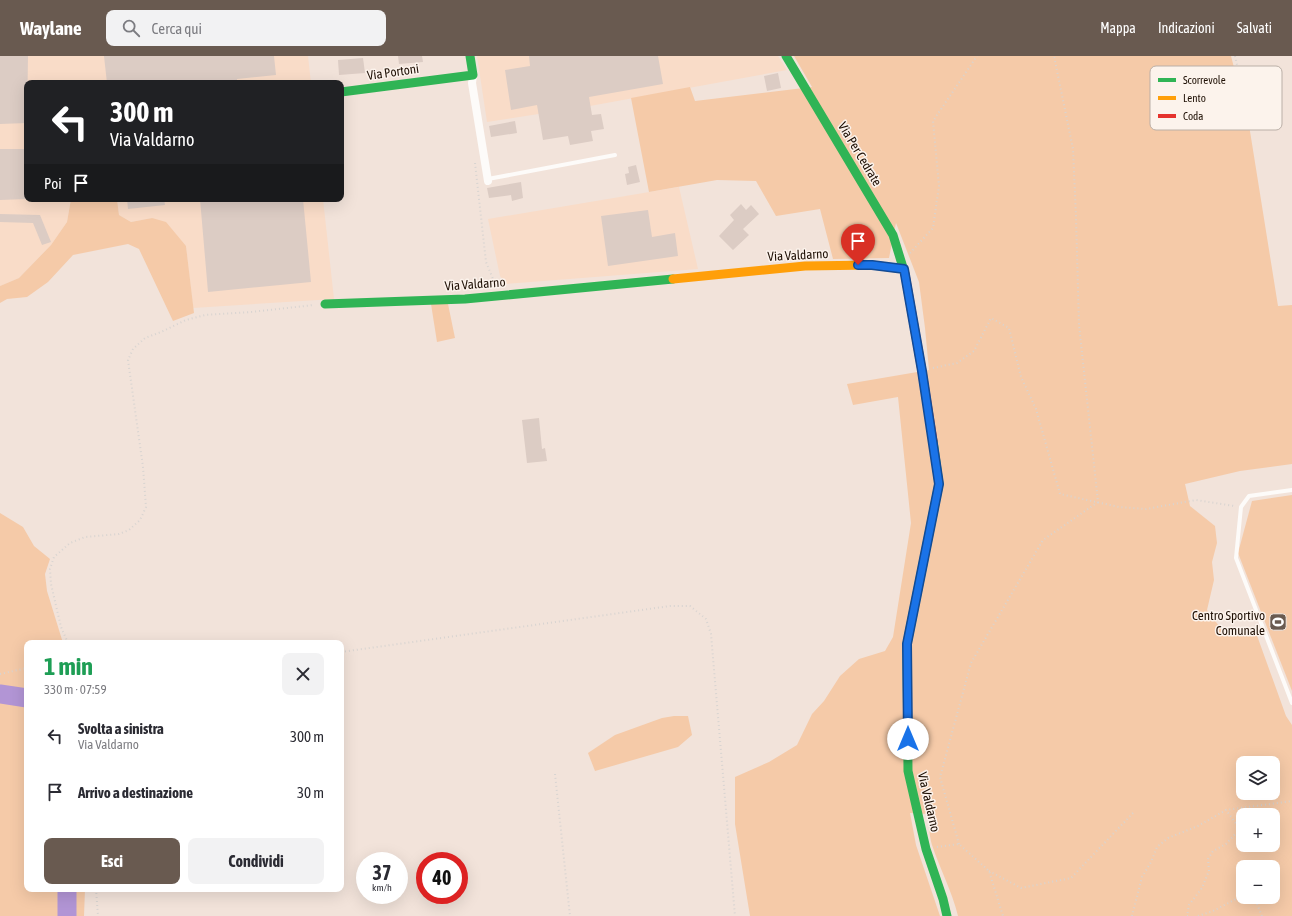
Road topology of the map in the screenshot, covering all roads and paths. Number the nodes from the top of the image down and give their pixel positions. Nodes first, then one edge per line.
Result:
1 (470, 56) edge
2 (786, 56) edge
3 (977, 56) edge
4 (1054, 56) edge
5 (1235, 56) edge
6 (1237, 65) dead end
7 (473, 75) junction
8 (344, 92) edge
9 (615, 155) dead end
10 (475, 163) dead end
11 (488, 180) joint
12 (903, 265) junction
13 (506, 295) junction
14 (325, 304) joint
15 (922, 371) junction
16 (1292, 490) edge
17 (1098, 502) junction
18 (1241, 507) junction
19 (67, 640) edge
20 (344, 652) edge
21 (24, 669) edge
22 (0, 674) edge
23 (1292, 703) edge
24 (555, 774) dead end
25 (1292, 801) edge
26 (1226, 810) junction
27 (1134, 812) dead end
28 (959, 844) junction
29 (926, 849) junction
30 (989, 870) junction
31 (96, 892) edge
32 (98, 916) edge
33 (570, 916) edge
34 (735, 916) edge
35 (948, 916) edge
36 (1003, 916) edge
37 (1132, 916) edge
38 (1188, 916) edge
39 (1198, 916) edge
40 (1262, 916) edge

1 - 7 street
2 - 12 street, Via Per Cedrate
3 - 12 path
4 - 17 path
5 - 6 path
7 - 8 street, Via Portoni
7 - 11 street
9 - 11 lane
10 - 13 path
12 - 13 street, Via Valdarno
12 - 15 street, Via Valdarno
13 - 14 street, Via Valdarno
14 - 19 path
15 - 17 path
15 - 29 street, Via Valdarno
16 - 18 lane
17 - 18 path
17 - 28 path
18 - 23 lane
20 - 34 path
21 - 22 path
24 - 33 path
25 - 26 path
26 - 37 path
26 - 38 path
27 - 30 path
28 - 29 path
28 - 30 path
29 - 35 street, Via Valdarno
30 - 36 path
31 - 32 path
39 - 40 path

